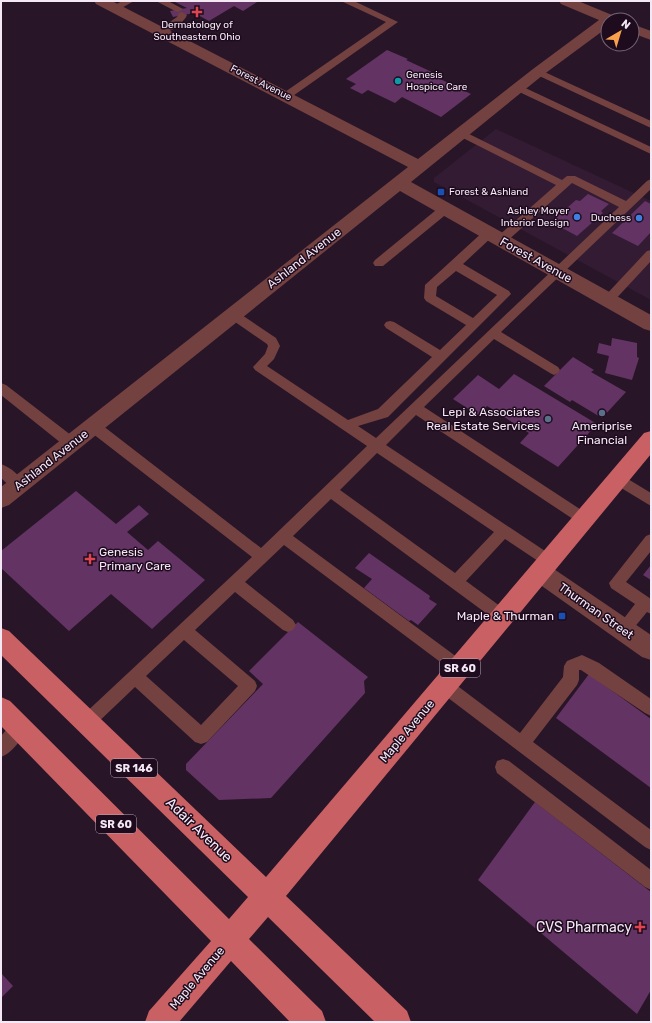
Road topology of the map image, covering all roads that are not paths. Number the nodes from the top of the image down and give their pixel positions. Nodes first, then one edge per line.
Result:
1 (101, 1) edge
2 (161, 1) edge
3 (346, 1) edge
4 (566, 1) edge
5 (122, 5) edge
6 (600, 15) edge
7 (600, 26) edge
8 (640, 31) edge
9 (161, 32) junction
10 (651, 36) edge
11 (538, 72) junction
12 (519, 88) junction
13 (286, 96) junction
14 (651, 125) edge
15 (461, 133) junction
16 (651, 151) edge
17 (419, 166) junction
18 (651, 183) edge
19 (400, 184) junction
20 (564, 185) junction
21 (627, 206) junction
22 (446, 209) junction
23 (495, 237) junction
24 (651, 254) edge
25 (380, 263) dead end
26 (454, 265) junction
27 (557, 272) junction
28 (608, 300) junction
29 (232, 314) junction
30 (474, 324) junction
31 (651, 324) edge
32 (390, 325) dead end
33 (493, 333) junction
34 (441, 356) junction
35 (554, 370) dead end
36 (1, 388) edge
37 (415, 408) junction
38 (347, 425) junction
39 (94, 426) junction
40 (71, 443) junction
41 (650, 444) edge
42 (377, 445) junction
43 (1, 470) edge
44 (618, 479) junction
45 (18, 485) junction
46 (330, 490) junction
47 (1, 499) edge
48 (651, 500) edge
49 (584, 519) junction
50 (504, 530) junction
51 (283, 536) junction
52 (651, 540) edge
53 (262, 557) junction
54 (545, 567) junction
55 (456, 582) junction
56 (235, 583) junction
57 (648, 605) edge
58 (503, 616) junction
59 (288, 625) dead end
60 (623, 630) junction
61 (184, 631) junction
62 (1, 639) edge
63 (651, 649) edge
64 (460, 668) junction
65 (136, 677) junction
66 (445, 686) junction
67 (651, 708) edge
68 (1, 709) edge
69 (86, 722) junction
70 (19, 727) junction
71 (521, 744) junction
72 (1, 749) edge
73 (503, 767) dead end
74 (651, 841) edge
75 (651, 881) edge
76 (267, 897) junction
77 (230, 940) junction
78 (160, 1022) edge
79 (311, 1022) edge
80 (396, 1022) edge

1 - 5 street, Forest Avenue
2 - 9 lane
3 - 13 lane
4 - 6 street
5 - 9 street, Forest Avenue
7 - 11 street, Ashland Avenue
8 - 10 street
9 - 13 street, Forest Avenue
11 - 12 street, Ashland Avenue
11 - 14 lane
12 - 15 street, Ashland Avenue
12 - 16 lane
13 - 17 street, Forest Avenue
15 - 17 street, Ashland Avenue
15 - 20 lane
17 - 19 street, Ashland Avenue
18 - 21 lane
19 - 22 street, Forest Avenue
19 - 29 street, Ashland Avenue
20 - 21 lane
20 - 23 lane
21 - 27 lane
22 - 23 street, Forest Avenue
22 - 25 lane
23 - 26 lane
23 - 27 street, Forest Avenue
24 - 28 lane
26 - 30 lane
26 - 30 lane
27 - 28 street, Forest Avenue
27 - 33 lane
28 - 31 street, Forest Avenue
29 - 38 lane
29 - 39 street, Ashland Avenue
30 - 34 lane
32 - 34 lane
33 - 35 lane
33 - 37 lane
34 - 38 lane
36 - 40 lane
37 - 42 lane
37 - 49 lane
38 - 42 lane
39 - 40 street, Ashland Avenue
39 - 53 lane
40 - 45 street, Ashland Avenue
41 - 44 main road, Maple Avenue / SR 60
42 - 46 lane
42 - 50 lane
43 - 45 lane
44 - 48 lane
44 - 49 main road, Maple Avenue / SR 60
45 - 47 street, Ashland Avenue
46 - 51 lane
46 - 55 lane
49 - 54 main road, Maple Avenue / SR 60
50 - 54 lane
50 - 55 lane
51 - 53 lane
51 - 64 lane
52 - 57 lane
53 - 56 lane
54 - 58 main road, Maple Avenue / SR 60
54 - 60 street, Thurman Street
55 - 58 lane
56 - 59 lane
56 - 61 lane
57 - 60 lane
58 - 64 main road, Maple Avenue / SR 60
60 - 63 street, Thurman Street
61 - 65 lane
61 - 65 lane
62 - 69 main road, Adair Avenue / SR 146
64 - 66 main road, Maple Avenue / SR 60
65 - 69 lane
66 - 71 lane
66 - 76 main road, Maple Avenue / SR 60
67 - 71 lane
68 - 70 main road, SR 60
69 - 76 main road, Adair Avenue / SR 146
70 - 72 lane
70 - 77 main road, SR 60
71 - 74 lane
73 - 75 lane
76 - 77 main road, Maple Avenue
76 - 80 main road, Adair Avenue
77 - 78 main road, Maple Avenue
77 - 79 main road, SR 60

